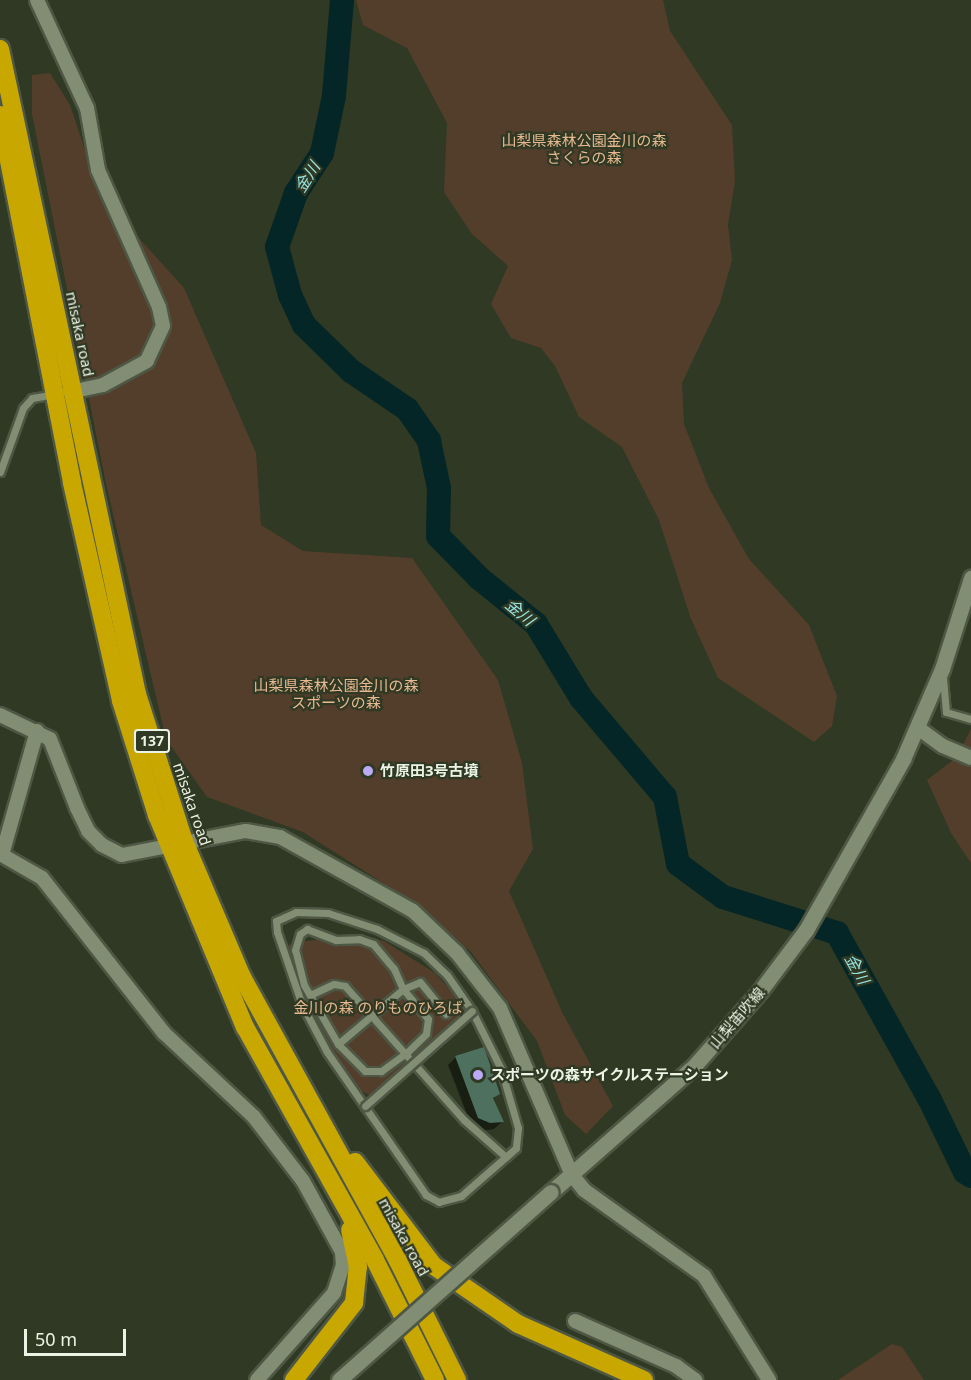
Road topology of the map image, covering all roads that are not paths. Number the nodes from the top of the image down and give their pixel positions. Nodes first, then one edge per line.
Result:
1 (37, 0) edge
2 (0, 49) edge
3 (0, 115) edge
4 (74, 391) junction
5 (55, 394) junction
6 (0, 472) edge
7 (971, 578) edge
8 (942, 669) junction
9 (0, 715) edge
10 (971, 719) edge
11 (918, 728) junction
12 (37, 731) junction
13 (971, 758) edge
14 (176, 844) junction
15 (403, 989) junction
16 (310, 995) junction
17 (472, 1011) junction
18 (446, 1014) dead end
19 (373, 1016) junction
20 (338, 1044) junction
21 (282, 1053) junction
22 (406, 1053) junction
23 (365, 1106) junction
24 (506, 1158) junction
25 (572, 1175) junction
26 (337, 1193) junction
27 (575, 1321) dead end
28 (257, 1380) edge
29 (294, 1380) edge
30 (339, 1380) edge
31 (433, 1380) edge
32 (457, 1380) edge
33 (644, 1380) edge
34 (695, 1380) edge
35 (769, 1380) edge

1 - 4 street
2 - 4 highway, misaka road / 137
3 - 5 highway, misaka road / 137
4 - 5 lane
4 - 14 highway, misaka road / 137
5 - 6 lane
5 - 14 highway, misaka road / 137
7 - 8 main road, 山梨笛吹線
8 - 10 lane
8 - 11 main road, 山梨笛吹線
9 - 12 street
11 - 13 street
11 - 25 main road, 山梨笛吹線
12 - 14 street
12 - 28 street
14 - 21 highway, misaka road / 137
14 - 25 street
14 - 26 highway, misaka road / 137
15 - 16 lane
15 - 18 lane
15 - 19 lane
15 - 22 lane
16 - 19 lane
16 - 20 lane
17 - 23 lane, bridge
17 - 23 lane
17 - 24 lane
19 - 20 lane
19 - 22 lane
20 - 22 lane
21 - 32 highway, misaka road / 137
21 - 33 highway
22 - 24 lane
23 - 24 lane
25 - 30 main road, 山梨笛吹線, bridge
25 - 35 street
26 - 29 highway
26 - 31 highway, misaka road / 137
27 - 34 street

